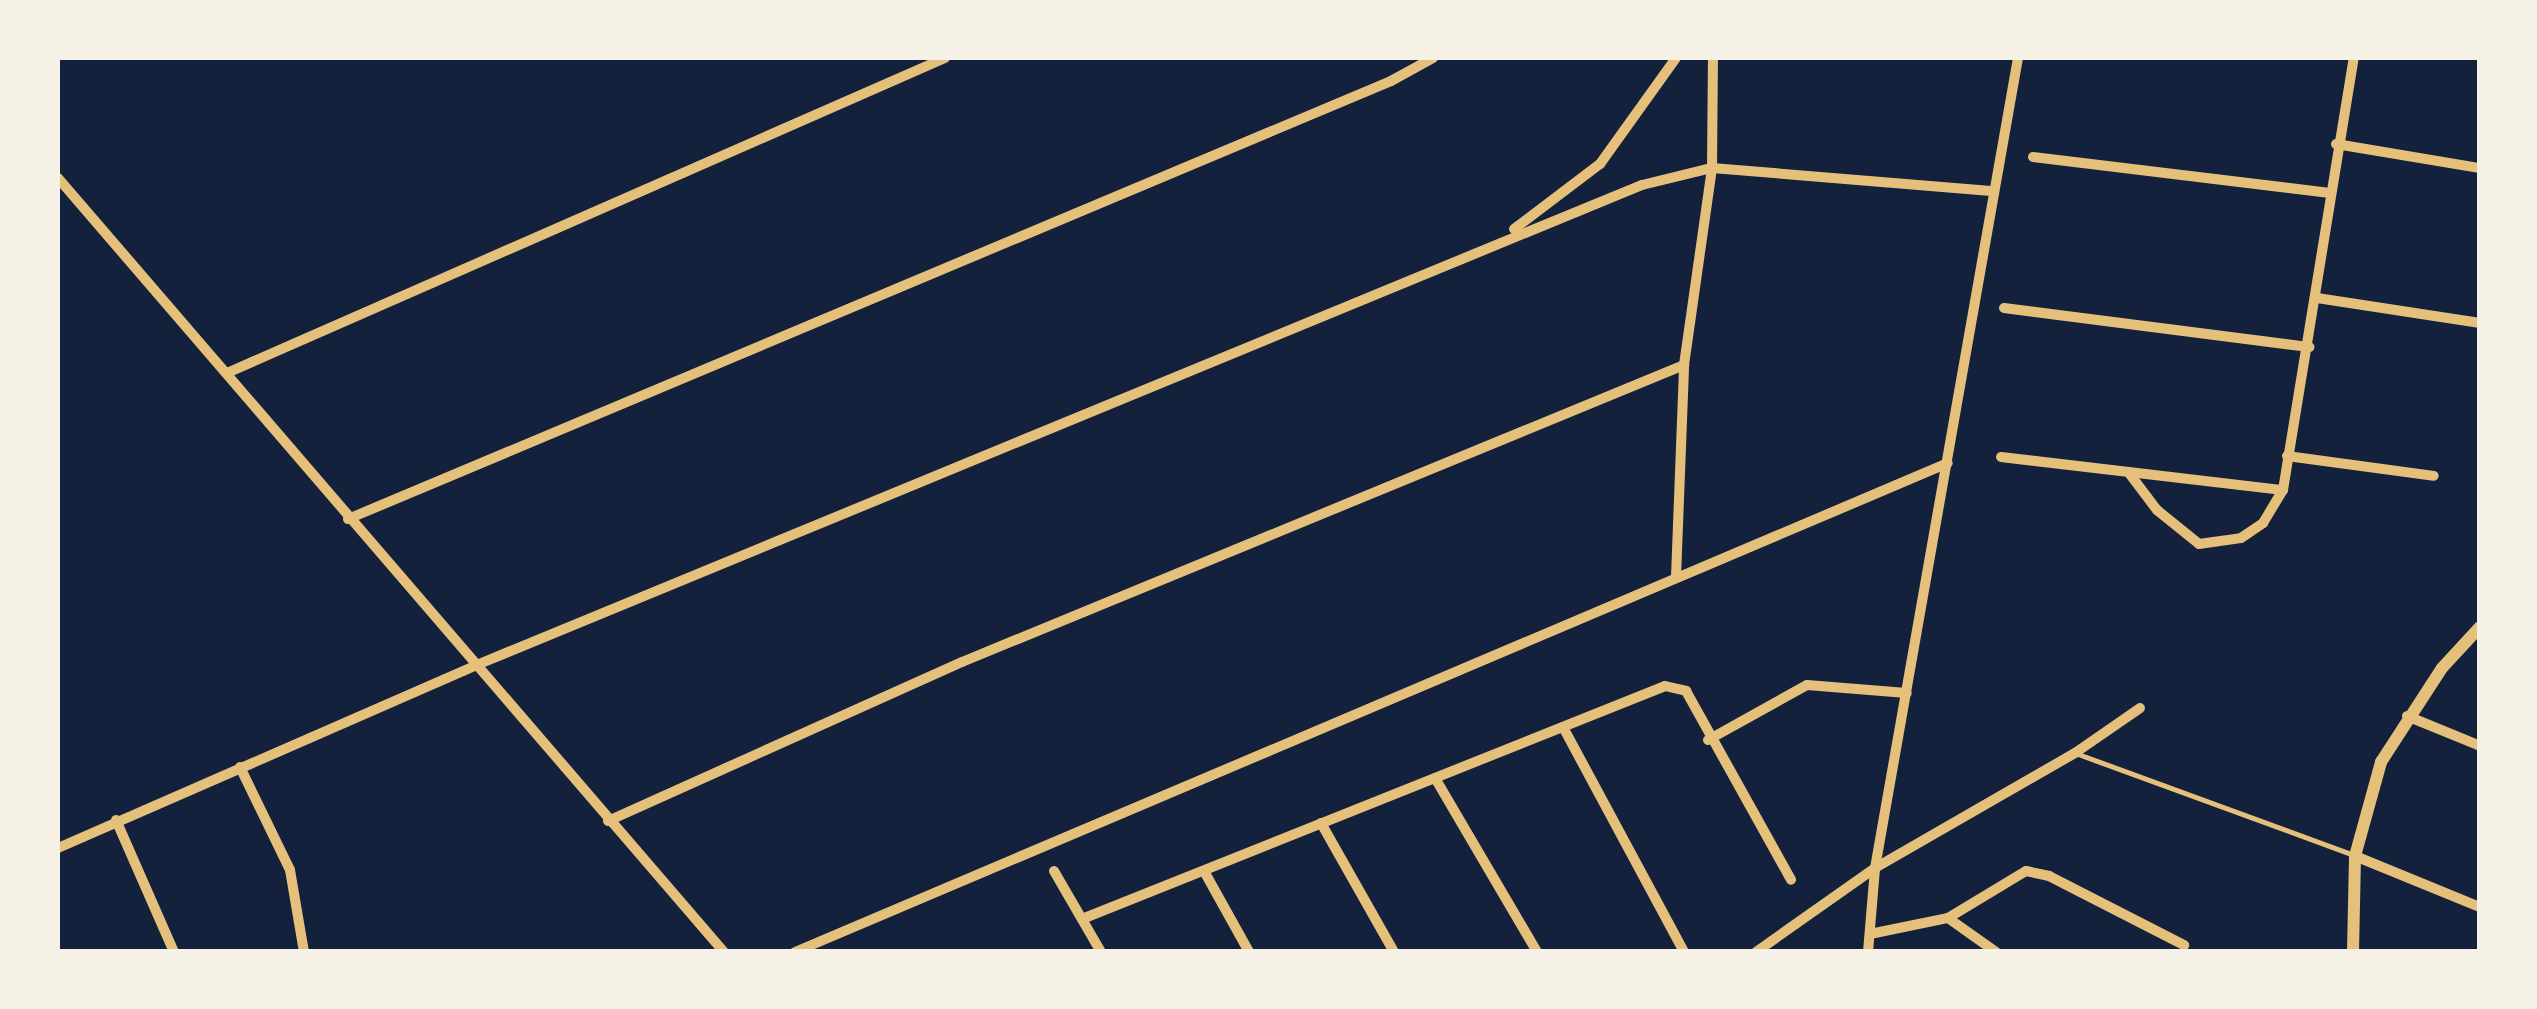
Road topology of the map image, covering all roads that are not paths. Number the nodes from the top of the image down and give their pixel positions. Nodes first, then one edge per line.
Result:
1 (945, 58) edge
2 (1432, 58) edge
3 (1676, 58) edge
4 (1713, 58) edge
5 (2018, 58) edge
6 (2354, 58) edge
7 (2336, 144) junction
8 (2033, 157) dead end
9 (1712, 168) junction
10 (2480, 168) edge
11 (58, 178) edge
12 (1994, 190) junction
13 (2330, 193) junction
14 (1496, 242) junction
15 (2317, 298) junction
16 (2004, 308) dead end
17 (2480, 323) edge
18 (2310, 346) junction
19 (1684, 365) junction
20 (227, 373) junction
21 (2001, 456) dead end
22 (2287, 456) junction
23 (1948, 463) junction
24 (2129, 474) junction
25 (2434, 476) dead end
26 (2283, 490) junction
27 (348, 518) junction
28 (1676, 577) junction
29 (2480, 627) edge
30 (479, 664) junction
31 (1907, 693) junction
32 (2140, 708) dead end
33 (2407, 716) junction
34 (1563, 727) junction
35 (1708, 740) junction
36 (2480, 746) edge
37 (2075, 754) junction
38 (240, 767) junction
39 (1435, 778) junction
40 (116, 820) junction
41 (608, 821) junction
42 (1322, 824) junction
43 (58, 848) edge
44 (2354, 856) junction
45 (1875, 868) junction
46 (1204, 870) junction
47 (1054, 871) dead end
48 (1791, 880) dead end
49 (2480, 907) edge
50 (1948, 918) junction
51 (1082, 919) junction
52 (1870, 934) junction
53 (2184, 945) dead end
54 (174, 952) edge
55 (304, 952) edge
56 (724, 952) edge
57 (795, 952) edge
58 (1102, 952) edge
59 (1249, 952) edge
60 (1394, 952) edge
61 (1537, 952) edge
62 (1684, 952) edge
63 (1756, 952) edge
64 (1868, 952) edge
65 (1996, 952) edge
66 (2353, 952) edge

1 - 20 street
2 - 27 street
3 - 14 street
4 - 9 street
5 - 12 street
6 - 7 street
7 - 10 street
7 - 13 street
8 - 13 street
9 - 12 street
9 - 14 street
9 - 19 street
11 - 20 street
12 - 23 street
13 - 15 street
14 - 30 street
15 - 17 street
15 - 18 street
16 - 18 street
18 - 22 street
19 - 28 street
19 - 41 street
20 - 27 street
21 - 24 street
22 - 25 street
22 - 26 street
23 - 28 street
23 - 31 street
24 - 26 street
24 - 26 street
27 - 30 street
28 - 57 street
29 - 33 street
30 - 38 street
30 - 41 street
31 - 35 street
31 - 45 street
32 - 37 street
33 - 36 street
33 - 44 street
34 - 35 street
34 - 39 street
34 - 62 street
35 - 48 street
37 - 44 lane
37 - 45 street
38 - 40 street
38 - 55 street
39 - 42 street
39 - 61 street
40 - 43 street
40 - 54 street
41 - 56 street
42 - 46 street
42 - 60 street
44 - 49 street
44 - 66 street
45 - 52 street
45 - 63 street
46 - 51 street
46 - 59 street
47 - 51 street
50 - 52 street
50 - 53 street
50 - 65 street
51 - 58 street
52 - 64 street

